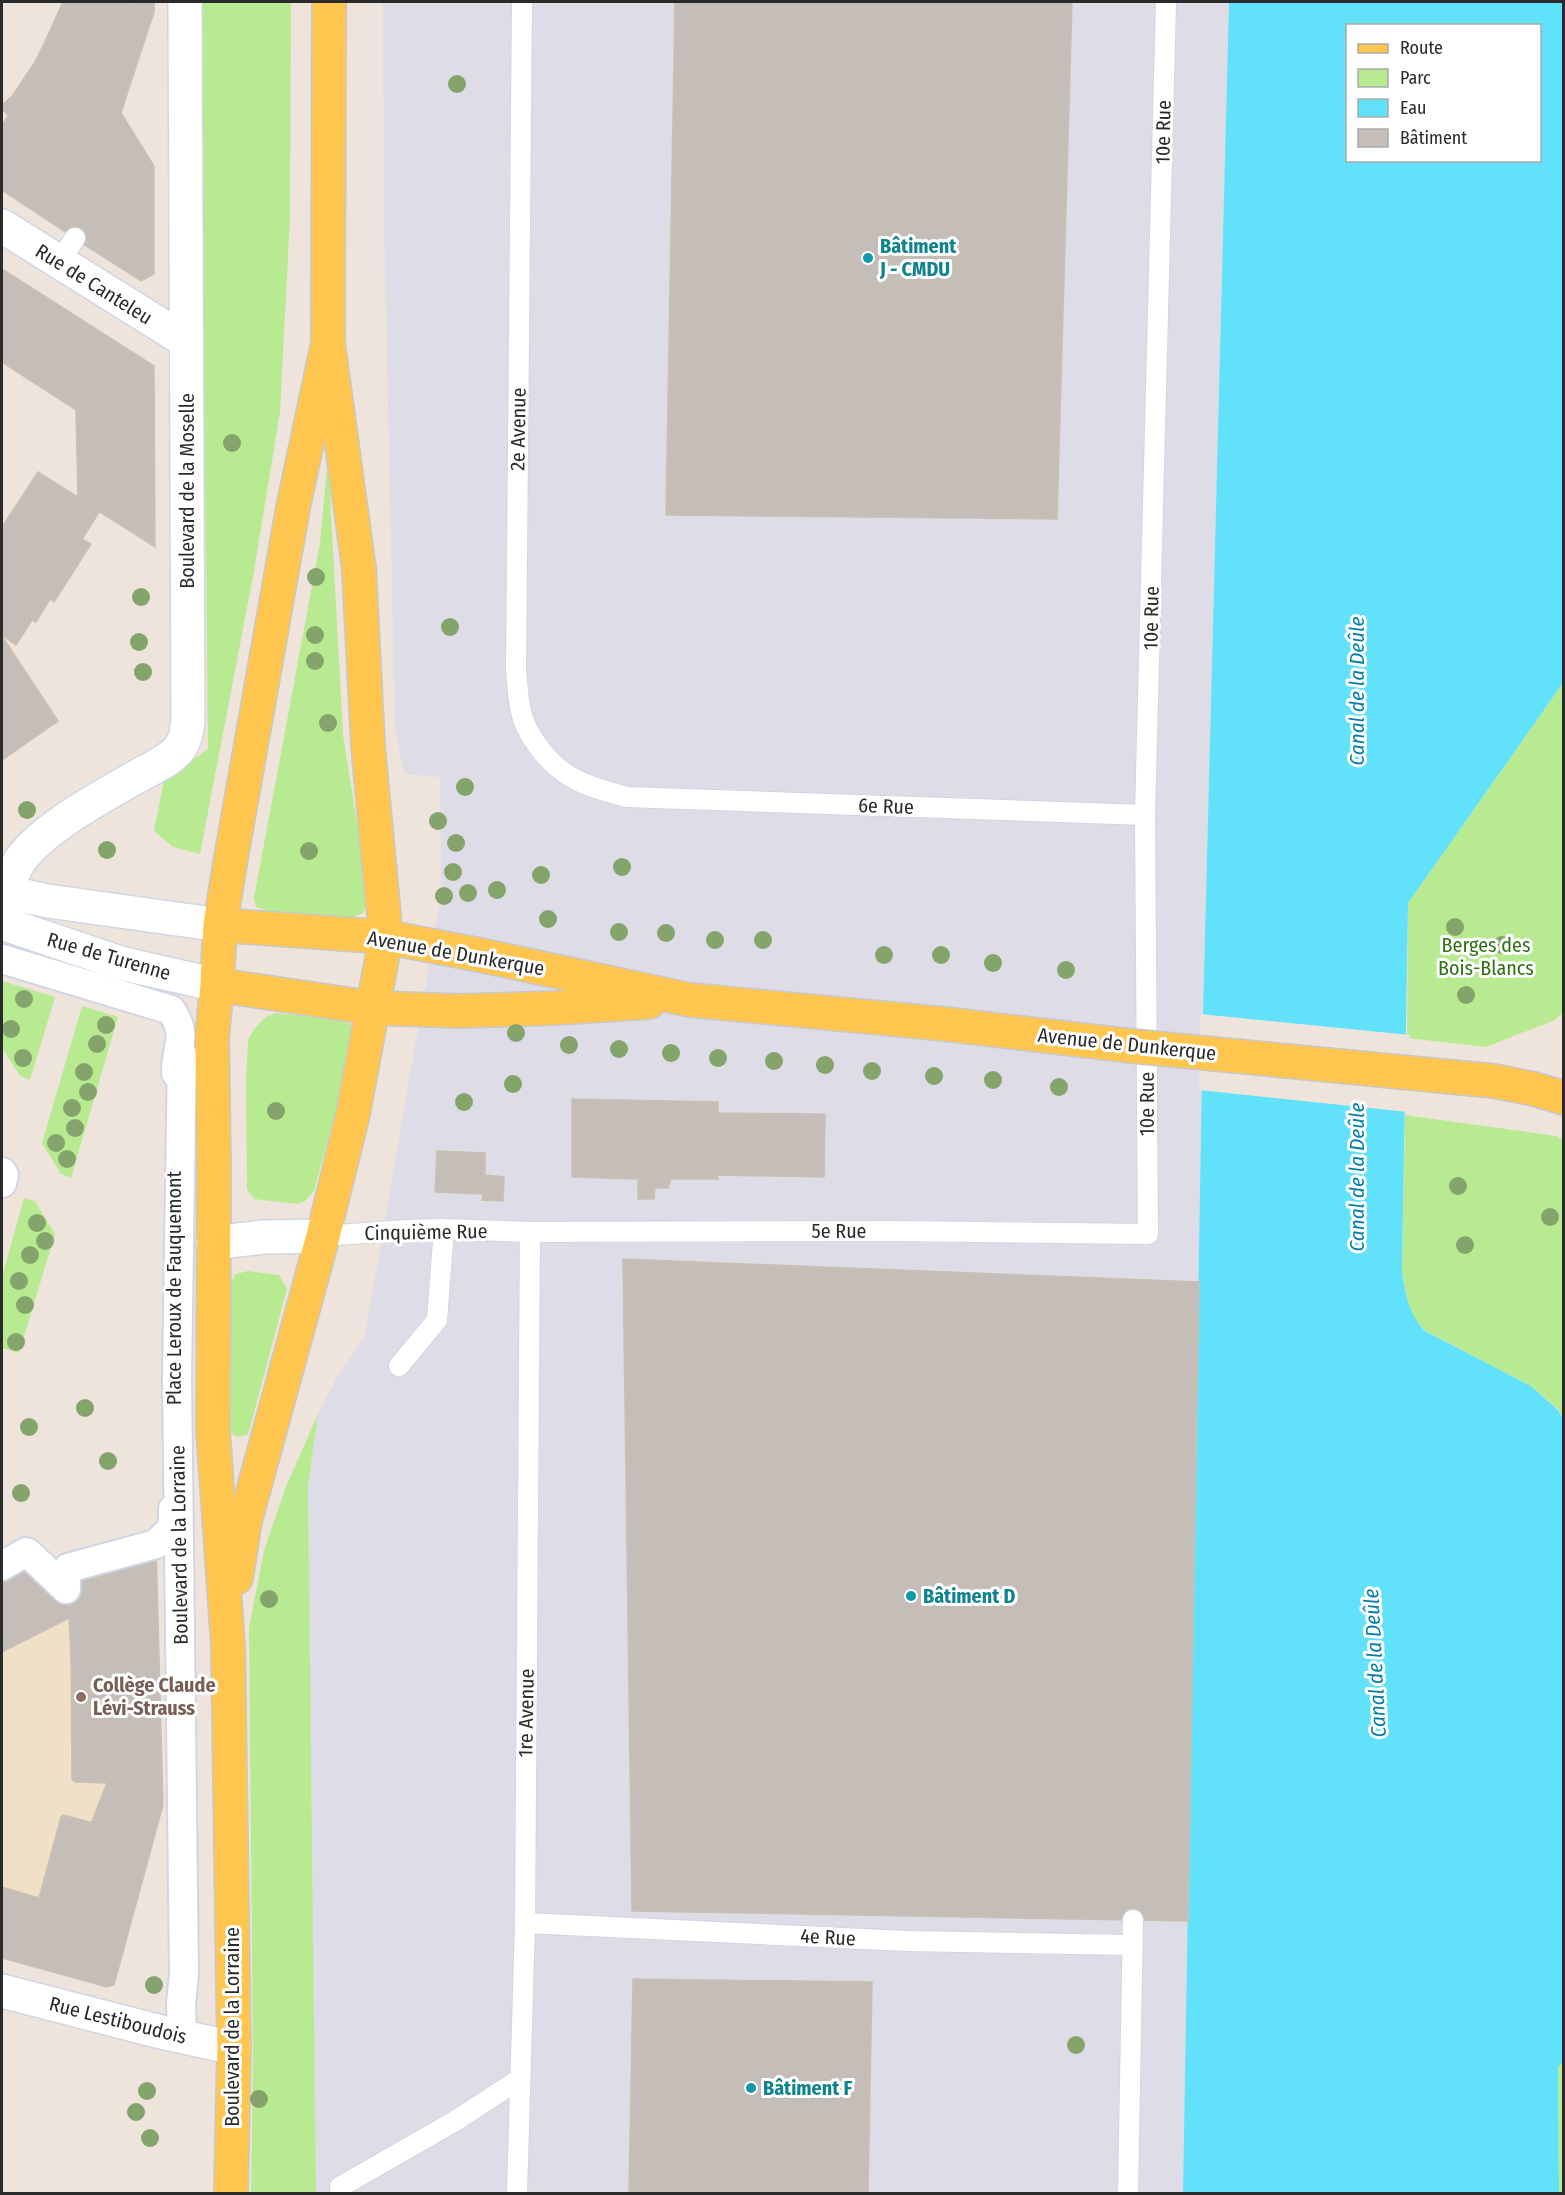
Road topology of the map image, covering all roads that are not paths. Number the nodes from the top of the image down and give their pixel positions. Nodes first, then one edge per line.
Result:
1 (185, 2) edge
2 (329, 2) edge
3 (522, 2) edge
4 (1166, 2) edge
5 (2, 226) edge
6 (186, 342) junction
7 (328, 343) junction
8 (627, 797) joint
9 (1145, 814) junction
10 (6, 891) edge
11 (2, 923) edge
12 (220, 925) junction
13 (386, 937) junction
14 (2, 960) edge
15 (217, 985) junction
16 (690, 1000) junction
17 (373, 1008) junction
18 (183, 1054) dead end
19 (1563, 1098) edge
20 (2, 1172) edge
21 (2, 1183) edge
22 (444, 1229) junction
23 (530, 1232) junction
24 (1148, 1234) joint
25 (323, 1236) junction
26 (213, 1243) junction
27 (399, 1366) dead end
28 (2, 1566) edge
29 (228, 1646) junction
30 (1133, 1920) dead end
31 (525, 1923) junction
32 (1132, 1945) junction
33 (2, 1991) edge
34 (182, 2037) junction
35 (234, 2048) junction
36 (520, 2079) junction
37 (231, 2193) edge
38 (341, 2193) edge
39 (517, 2193) edge
40 (1128, 2193) edge

1 - 6 street, Boulevard de la Moselle
2 - 7 main road
3 - 8 lane, 2e Avenue
4 - 9 lane, 10e Rue
5 - 6 street, Rue de Canteleu
6 - 10 street, Boulevard de la Moselle
7 - 12 main road
7 - 13 main road
8 - 9 lane, 6e Rue
9 - 24 lane, 10e Rue
10 - 12 street, Rue de Turenne
11 - 15 street, Rue de Turenne
12 - 13 main road, Avenue de Dunkerque
12 - 15 main road, Boulevard de la Lorraine
13 - 16 main road, Avenue de Dunkerque
13 - 17 main road, Boulevard de la Lorraine
14 - 28 street, Place Leroux de Fauquemont
15 - 17 main road, Avenue de Dunkerque
15 - 26 main road, Boulevard de la Lorraine
16 - 17 main road, Avenue de Dunkerque
16 - 19 main road, Avenue de Dunkerque, bridge
17 - 25 main road, Boulevard de la Lorraine
18 - 34 street, Boulevard de la Lorraine
20 - 21 street
22 - 23 lane, Cinquième Rue
22 - 25 lane, Cinquième Rue
22 - 27 lane
23 - 24 lane, 5e Rue
23 - 31 lane, 1re Avenue
25 - 26 street
25 - 29 main road, Boulevard de la Lorraine
26 - 29 main road, Boulevard de la Lorraine
29 - 35 main road, Boulevard de la Lorraine
30 - 32 lane
31 - 32 lane, 4e Rue
31 - 36 lane, 1re Avenue
32 - 40 lane
33 - 34 street, Rue Lestiboudois
34 - 35 street, Rue Lestiboudois
35 - 37 main road, Boulevard de la Lorraine
36 - 38 lane
36 - 39 lane, 1re Avenue

